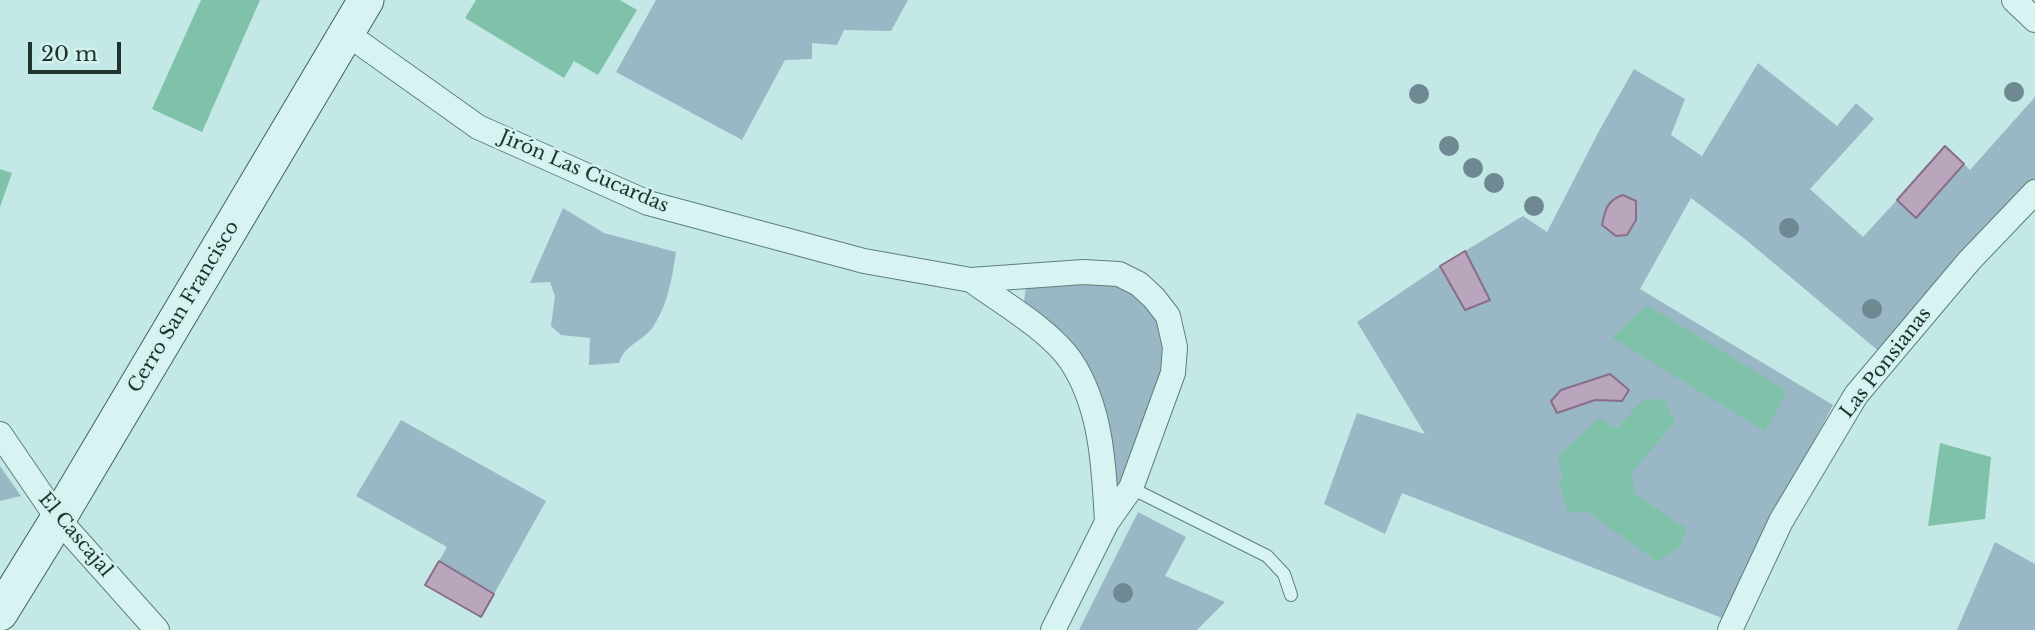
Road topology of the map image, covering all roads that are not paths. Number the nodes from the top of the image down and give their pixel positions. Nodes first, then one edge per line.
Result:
1 (366, 0) edge
2 (2014, 0) edge
3 (2035, 20) edge
4 (346, 33) junction
5 (2035, 192) edge
6 (1034, 274) junction
7 (971, 280) junction
8 (1021, 316) junction
9 (0, 434) edge
10 (1131, 488) junction
11 (58, 519) junction
12 (1107, 522) junction
13 (1291, 595) dead end
14 (0, 613) edge
15 (158, 630) edge
16 (1053, 630) edge
17 (1730, 630) edge

1 - 4 street, Cerro San Francisco
2 - 3 street
4 - 7 street, Jirón Las Cucardas
4 - 11 street, Cerro San Francisco
5 - 17 street, Las Ponsianas
6 - 7 street, Jirón Las Cucardas
6 - 8 street
6 - 10 street, Jirón Las Cucardas
7 - 8 street, Jirón Las Cucardas
8 - 12 street, Jirón Las Cucardas
9 - 11 street, El Cascajal
10 - 12 street, Jirón Las Cucardas
10 - 13 lane
11 - 14 street, Cerro San Francisco
11 - 15 street, El Cascajal
12 - 16 street, Jirón Las Cucardas

